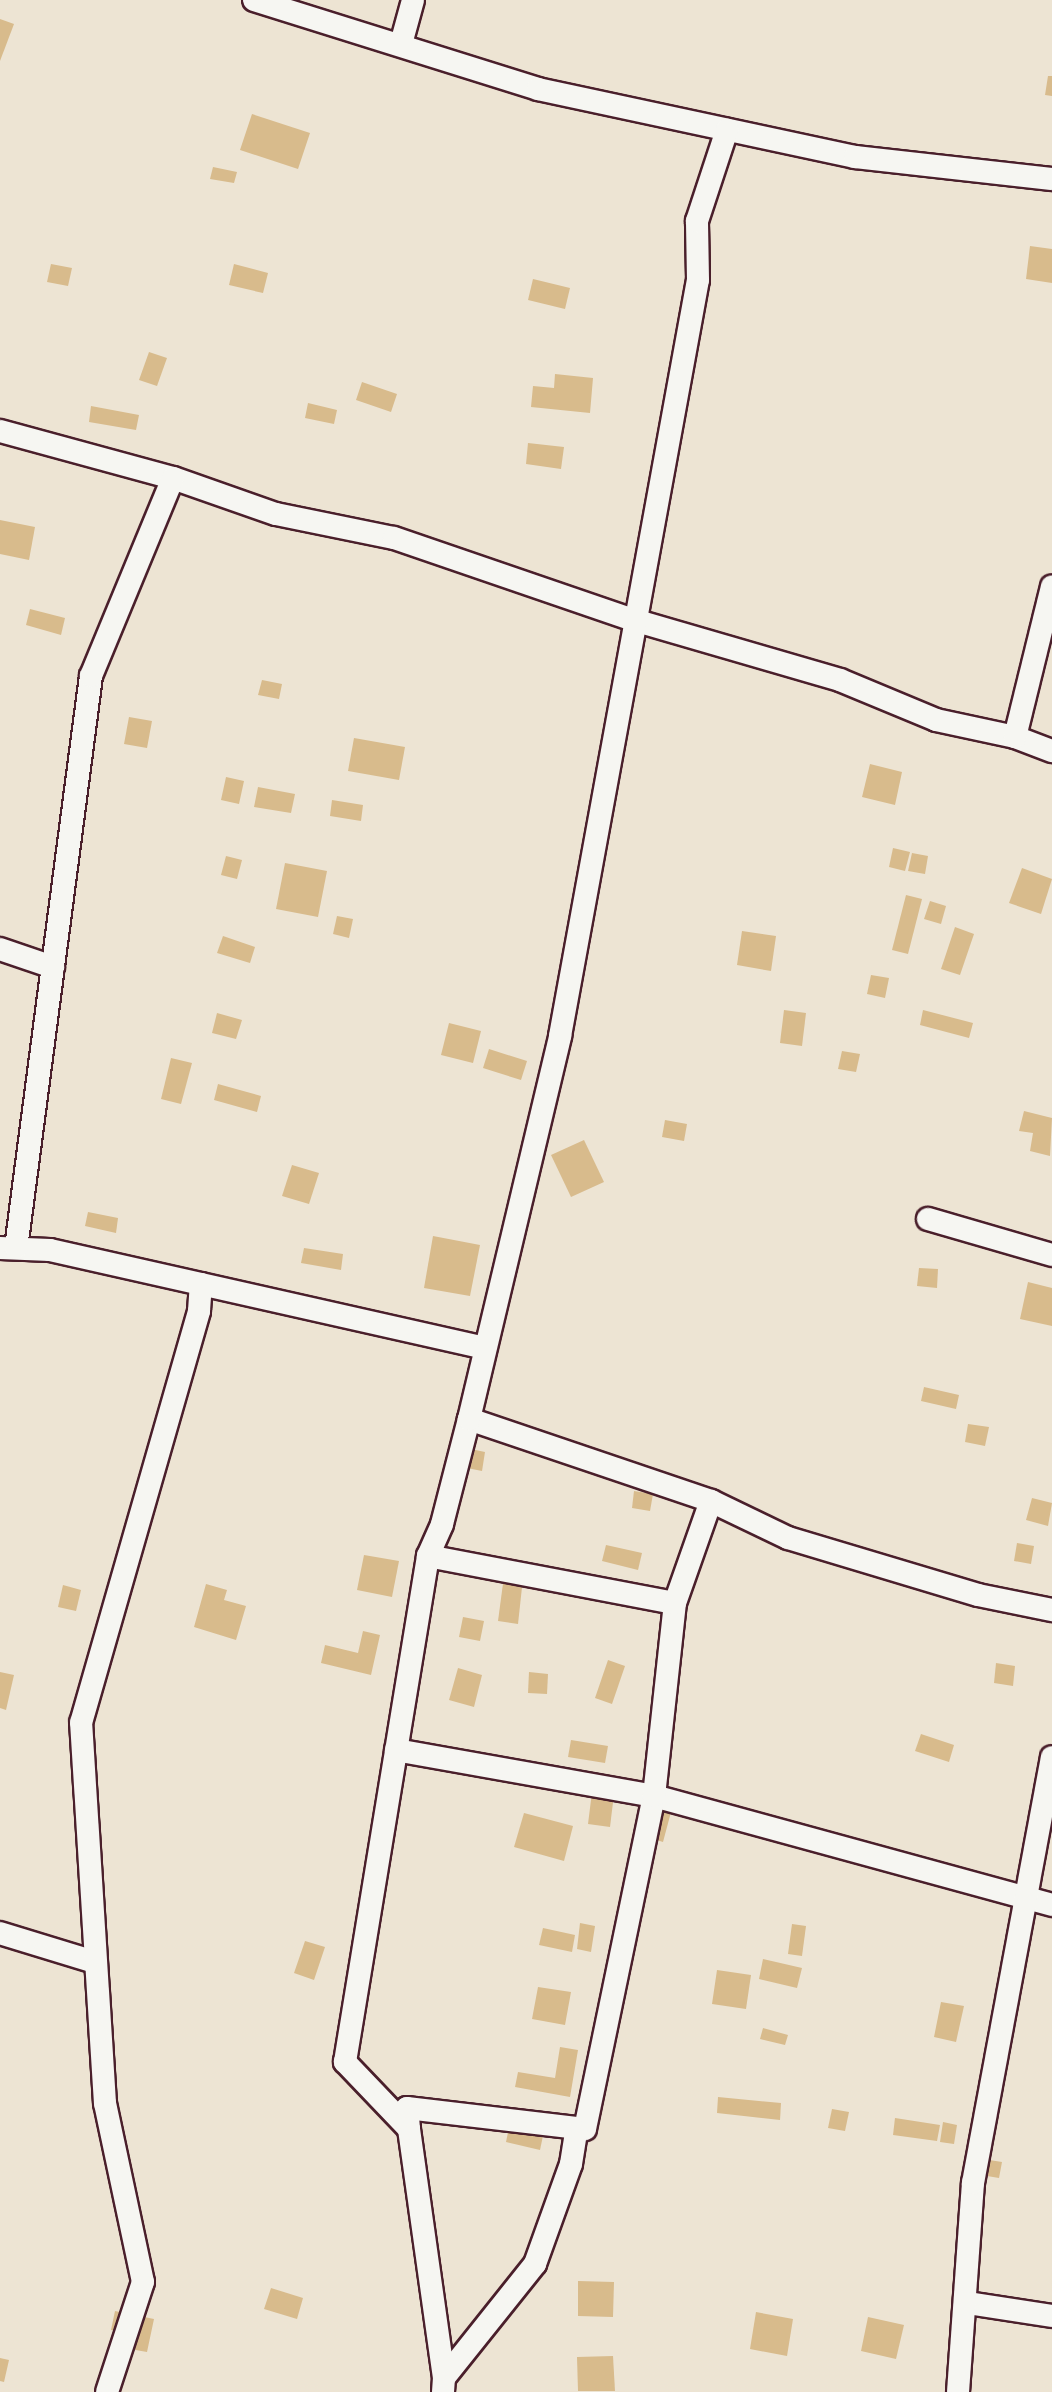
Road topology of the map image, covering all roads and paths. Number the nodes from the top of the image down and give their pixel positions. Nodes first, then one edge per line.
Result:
1 (254, 0) edge
2 (413, 0) edge
3 (401, 44) junction
4 (727, 130) junction
5 (1052, 179) edge
6 (0, 431) edge
7 (173, 477) junction
8 (1052, 586) edge
9 (637, 621) junction
10 (1015, 737) junction
11 (1052, 752) edge
12 (0, 949) edge
13 (53, 967) junction
14 (928, 1219) dead end
15 (8, 1248) edge
16 (1052, 1255) edge
17 (201, 1284) junction
18 (485, 1348) junction
19 (469, 1419) junction
20 (711, 1501) junction
21 (428, 1556) junction
22 (675, 1604) junction
23 (1052, 1610) edge
24 (396, 1750) junction
25 (1052, 1757) edge
26 (654, 1796) junction
27 (1027, 1897) junction
28 (1052, 1905) edge
29 (0, 1933) edge
30 (95, 1962) junction
31 (409, 2129) junction
32 (576, 2131) junction
33 (968, 2303) junction
34 (1052, 2316) edge
35 (443, 2385) edge
36 (107, 2392) edge
37 (958, 2392) edge

1 - 3 street
2 - 3 street
3 - 4 street
4 - 5 street
4 - 9 street
6 - 7 street
7 - 9 street
7 - 13 street
8 - 10 street
9 - 10 street
9 - 18 street
10 - 11 street
12 - 13 street
13 - 15 street
14 - 16 street
15 - 17 street
17 - 18 street
17 - 30 street
18 - 19 street
19 - 20 street
19 - 21 street
20 - 22 street
20 - 23 street
21 - 22 street
21 - 24 street
22 - 26 street
24 - 26 street
24 - 31 street
25 - 27 street
26 - 27 street
26 - 32 street
27 - 28 street
27 - 33 street
29 - 30 street
30 - 36 street
31 - 32 street
31 - 35 street
32 - 35 street
33 - 34 street
33 - 37 street

